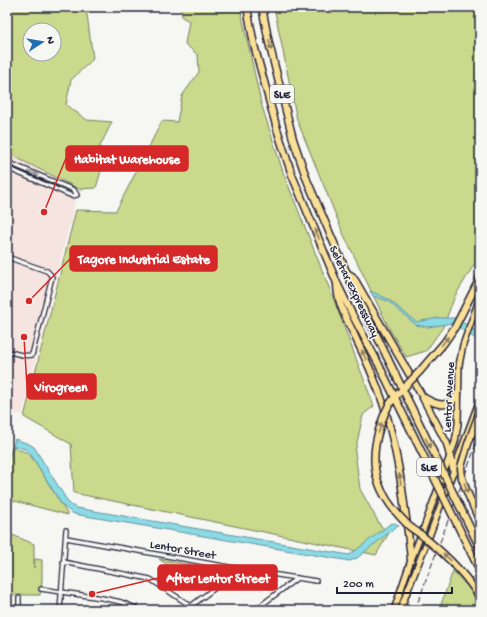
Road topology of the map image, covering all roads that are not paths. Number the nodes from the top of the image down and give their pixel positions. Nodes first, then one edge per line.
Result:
1 (247, 7) edge
2 (262, 7) edge
3 (7, 162) edge
4 (7, 168) edge
5 (7, 257) edge
6 (346, 272) junction
7 (480, 278) edge
8 (337, 283) junction
9 (480, 297) edge
10 (7, 351) edge
11 (458, 393) junction
12 (422, 396) junction
13 (480, 399) edge
14 (480, 411) edge
15 (450, 456) junction
16 (454, 472) junction
17 (480, 522) edge
18 (66, 530) dead end
19 (423, 530) junction
20 (430, 534) junction
21 (66, 538) junction
22 (480, 548) edge
23 (411, 560) junction
24 (63, 562) junction
25 (240, 569) junction
26 (480, 571) edge
27 (297, 578) junction
28 (316, 581) dead end
29 (41, 589) dead end
30 (61, 592) junction
31 (19, 598) dead end
32 (480, 598) edge
33 (191, 606) junction
34 (19, 610) edge
35 (60, 610) edge
36 (141, 610) edge
37 (194, 610) edge
38 (255, 610) edge
39 (394, 610) edge
40 (400, 610) edge

8 -> 1 highway, Seletar Expressway / SLE
2 -> 6 highway, Seletar Expressway / SLE
3 -> 4 street
5 - 10 street
6 - 12 highway
6 -> 22 highway, Seletar Expressway / SLE, bridge
32 -> 7 highway, bridge
23 -> 8 highway
8 - 26 highway, Seletar Expressway / SLE, bridge
9 - 11 main road, Lentor Avenue
11 - 12 highway
11 - 15 main road, Lentor Avenue
12 - 15 highway
13 - 16 main road, Lentor Avenue
14 -> 17 highway, bridge
15 - 16 highway
15 - 19 main road, Lentor Avenue
16 - 20 main road, Lentor Avenue
18 - 21 street
19 - 20 main road
19 - 23 main road, Lentor Avenue
20 - 40 main road, Lentor Avenue
21 - 24 street
21 - 25 street, Lentor Street
23 - 39 main road, Lentor Avenue
24 - 30 street
24 - 33 street
25 - 27 street, Lentor Street
25 - 33 street
27 - 28 street, Lentor Street
27 - 38 street
29 - 30 street
30 - 35 street
30 - 36 street
31 - 34 street
33 - 37 street

